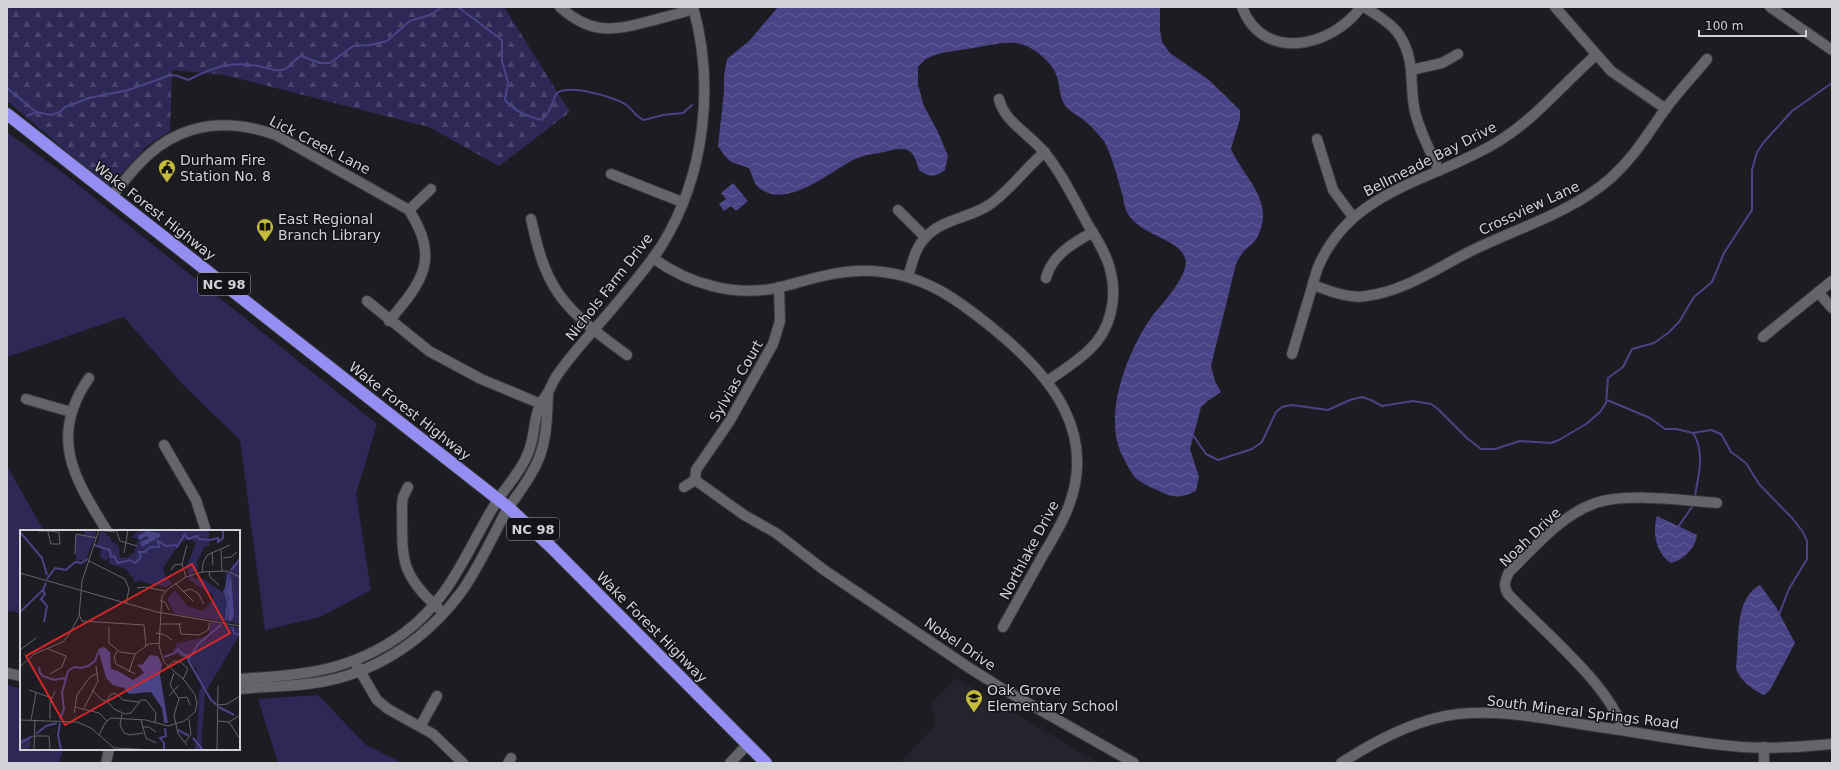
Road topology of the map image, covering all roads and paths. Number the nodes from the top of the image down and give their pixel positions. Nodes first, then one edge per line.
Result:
1 (560, 7) edge
2 (1242, 7) edge
3 (1363, 7) edge
4 (1555, 7) edge
5 (1770, 7) edge
6 (693, 8) edge
7 (1832, 50) edge
8 (1458, 54) dead end
9 (1596, 55) junction
10 (1707, 59) dead end
11 (1411, 70) junction
12 (999, 99) dead end
13 (1666, 109) junction
14 (7, 114) edge
15 (1317, 139) dead end
16 (1045, 152) junction
17 (1439, 170) junction
18 (611, 174) dead end
19 (431, 189) dead end
20 (112, 196) junction
21 (682, 202) junction
22 (409, 210) junction
23 (898, 210) dead end
24 (1353, 217) junction
25 (531, 219) dead end
26 (1093, 232) junction
27 (925, 237) junction
28 (653, 258) junction
29 (908, 277) junction
30 (1046, 278) dead end
31 (1832, 280) edge
32 (1313, 285) junction
33 (780, 287) junction
34 (1818, 292) junction
35 (367, 301) dead end
36 (1832, 308) edge
37 (389, 321) junction
38 (594, 330) junction
39 (1764, 337) dead end
40 (1292, 354) dead end
41 (627, 355) dead end
42 (89, 378) dead end
43 (1048, 381) junction
44 (26, 399) dead end
45 (544, 406) junction
46 (71, 412) junction
47 (164, 445) dead end
48 (695, 480) junction
49 (684, 486) dead end
50 (408, 487) dead end
51 (498, 499) junction
52 (1717, 503) dead end
53 (508, 507) junction
54 (106, 530) edge
55 (206, 530) edge
56 (434, 604) junction
57 (444, 613) junction
58 (1003, 627) dead end
59 (354, 660) junction
60 (360, 671) junction
61 (7, 673) edge
62 (20, 676) edge
63 (240, 679) edge
64 (240, 689) edge
65 (437, 696) dead end
66 (421, 725) junction
67 (1624, 730) junction
68 (748, 744) junction
69 (1832, 744) edge
70 (1764, 748) junction
71 (109, 750) edge
72 (106, 763) edge
73 (463, 763) edge
74 (730, 763) edge
75 (766, 763) edge
76 (1134, 763) edge
77 (1341, 763) edge
78 (1764, 763) edge

1 - 6 street
2 - 3 street
3 - 11 street
4 - 9 street
5 - 7 street
6 - 21 street, Nichols Farm Drive
8 - 11 street
9 - 13 street
9 - 17 street, Bellmeade Bay Drive
10 - 13 street, Crossview Lane
11 - 17 street
12 - 16 street
13 - 32 street, Crossview Lane
14 - 20 highway, Wake Forest Highway / NC 98
15 - 24 street
16 - 26 street
16 - 27 street
17 - 24 street, Bellmeade Bay Drive
18 - 21 street
19 - 22 street
20 - 22 street, Lick Creek Lane
20 - 51 highway, Wake Forest Highway / NC 98
21 - 28 street, Nichols Farm Drive
22 - 37 street, Lick Creek Lane
23 - 27 street
24 - 32 street, Bellmeade Bay Drive
25 - 38 street
26 - 30 street
26 - 43 street
27 - 29 street
28 - 33 street, Northlake Drive
28 - 38 street, Nichols Farm Drive
29 - 33 street, Northlake Drive
29 - 43 street, Northlake Drive
31 - 34 street
32 - 40 street, Bellmeade Bay Drive
33 - 48 street, Sylvias Court
34 - 36 street
34 - 39 street
35 - 37 street
37 - 45 street
38 - 41 street
38 - 45 street, Nichols Farm Drive
42 - 46 street
43 - 58 street, Northlake Drive
44 - 46 street
45 - 51 street, Nichols Farm Drive
45 - 53 street, Nichols Farm Drive
46 - 54 street
47 - 55 street
48 - 49 street
48 - 76 street, Nobel Drive
50 - 56 street
51 - 53 highway, Wake Forest Highway / NC 98
51 - 56 street, Nichols Farm Drive
52 - 67 street, Noah Drive
53 - 57 street, Nichols Farm Drive
53 - 68 highway, Wake Forest Highway / NC 98
56 - 57 street
56 - 59 street, Nichols Farm Drive
57 - 60 street, Nichols Farm Drive
59 - 60 street
59 - 63 street, Nichols Farm Drive
60 - 64 street, Nichols Farm Drive
60 - 66 street
61 - 62 street
65 - 66 street
66 - 73 street
67 - 70 street, South Mineral Springs Road
67 - 77 street, South Mineral Springs Road
68 - 74 street
68 - 75 highway, Wake Forest Highway / NC 98
69 - 70 street, South Mineral Springs Road
70 - 78 street
71 - 72 street

